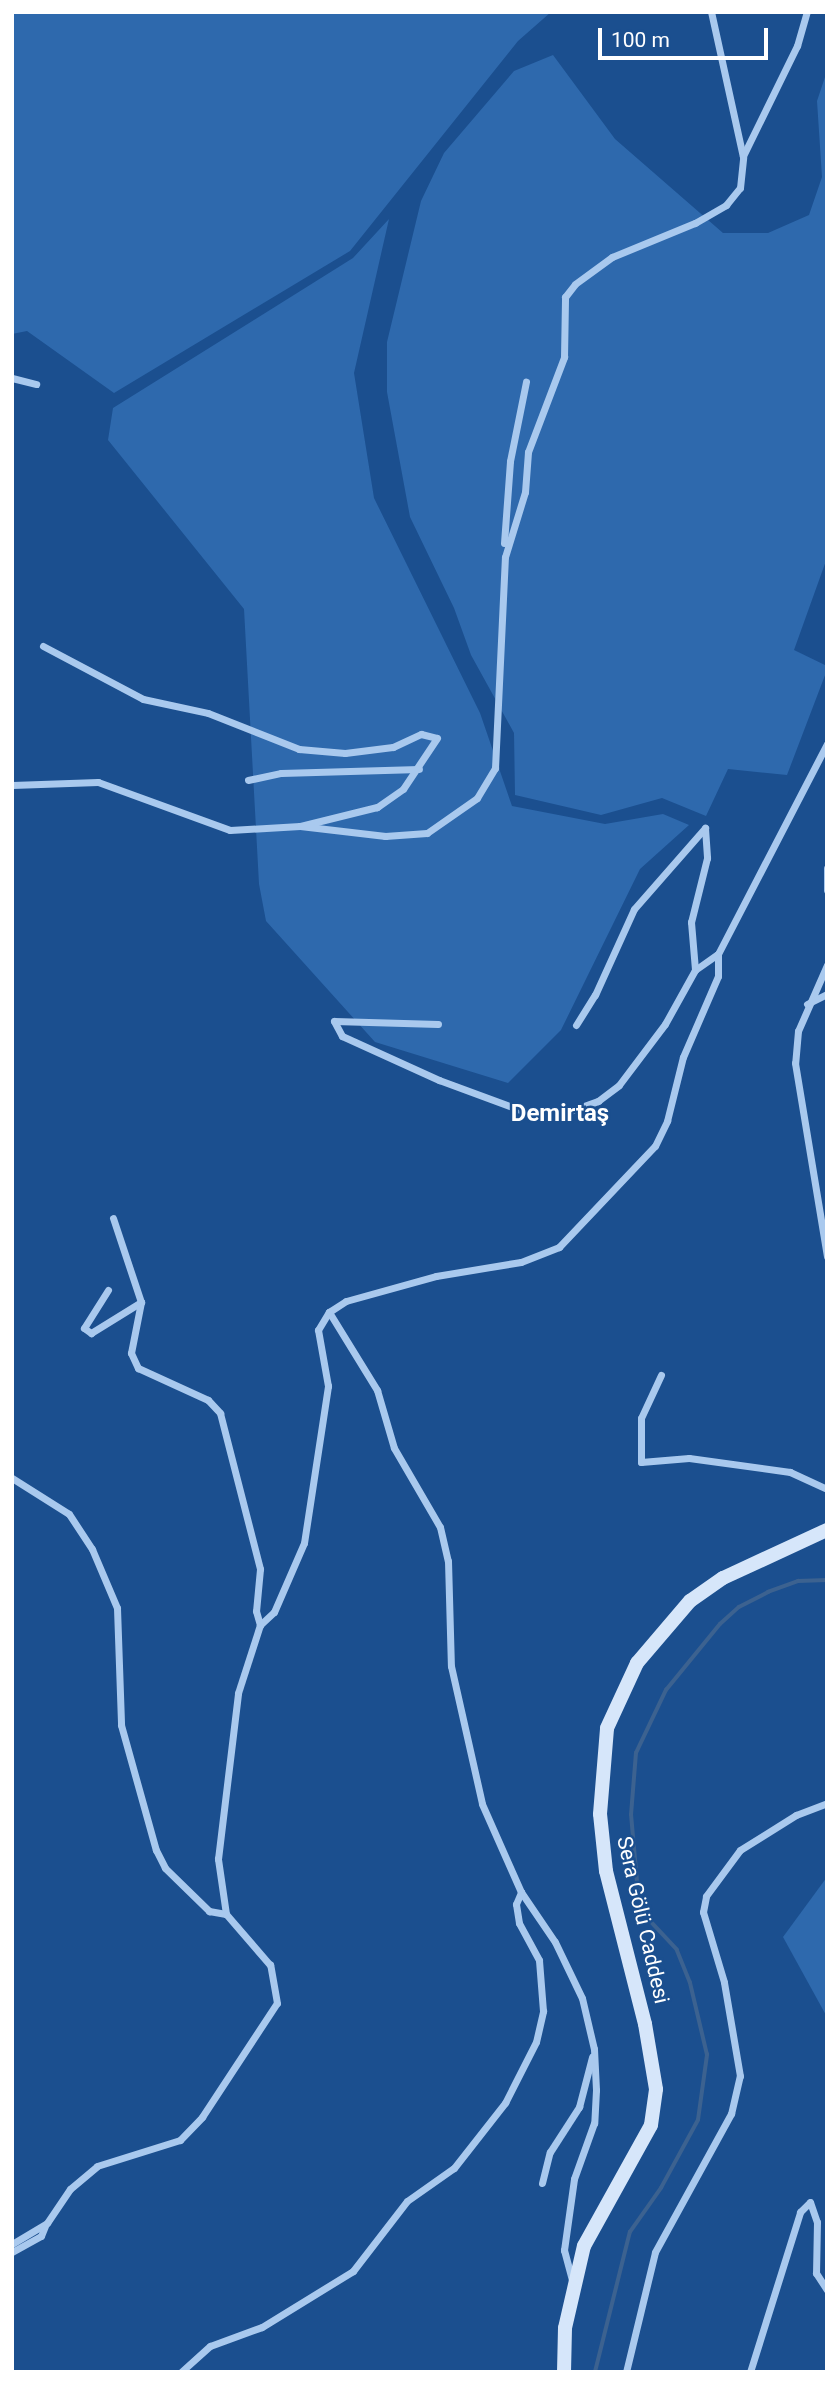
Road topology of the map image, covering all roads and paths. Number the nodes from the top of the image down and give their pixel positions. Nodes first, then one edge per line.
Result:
1 (711, 12) edge
2 (807, 12) edge
3 (743, 157) junction
4 (12, 378) edge
5 (526, 382) dead end
6 (36, 384) dead end
7 (505, 558) junction
8 (43, 646) dead end
9 (827, 744) edge
10 (419, 769) junction
11 (248, 780) dead end
12 (12, 785) edge
13 (300, 826) junction
14 (827, 868) edge
15 (827, 890) edge
16 (718, 954) junction
17 (827, 965) edge
18 (695, 970) junction
19 (827, 994) edge
20 (807, 1005) junction
21 (438, 1024) dead end
22 (576, 1025) dead end
23 (113, 1218) dead end
24 (827, 1256) edge
25 (108, 1290) dead end
26 (141, 1302) junction
27 (330, 1312) junction
28 (661, 1375) dead end
29 (12, 1478) edge
30 (827, 1489) edge
31 (827, 1530) edge
32 (260, 1625) junction
33 (827, 1803) edge
34 (521, 1892) junction
35 (226, 1914) junction
36 (594, 2049) junction
37 (542, 2183) dead end
38 (47, 2222) junction
39 (12, 2244) edge
40 (12, 2252) edge
41 (574, 2285) junction
42 (827, 2290) edge
43 (181, 2372) edge
44 (564, 2372) edge
45 (626, 2372) edge
46 (750, 2372) edge

1 - 3 street
2 - 3 street
3 - 7 street
4 - 6 street
5 - 7 street
7 - 13 street
8 - 10 street
9 - 16 street
10 - 11 street
10 - 13 street
12 - 13 street
14 - 15 street
16 - 18 street
16 - 27 street
17 - 20 street
18 - 21 street
18 - 22 street
19 - 20 street
20 - 24 street
23 - 26 street
25 - 26 street
26 - 32 street
27 - 32 street
27 - 34 street
28 - 30 street
29 - 35 street
31 - 41 main road, Sera Gölü Caddesi
32 - 35 street
33 - 45 street
34 - 36 street
34 - 43 street
35 - 38 street
36 - 37 street
36 - 41 street
38 - 39 street
38 - 40 street
41 - 44 main road, Sera Gölü Caddesi
42 - 46 street

